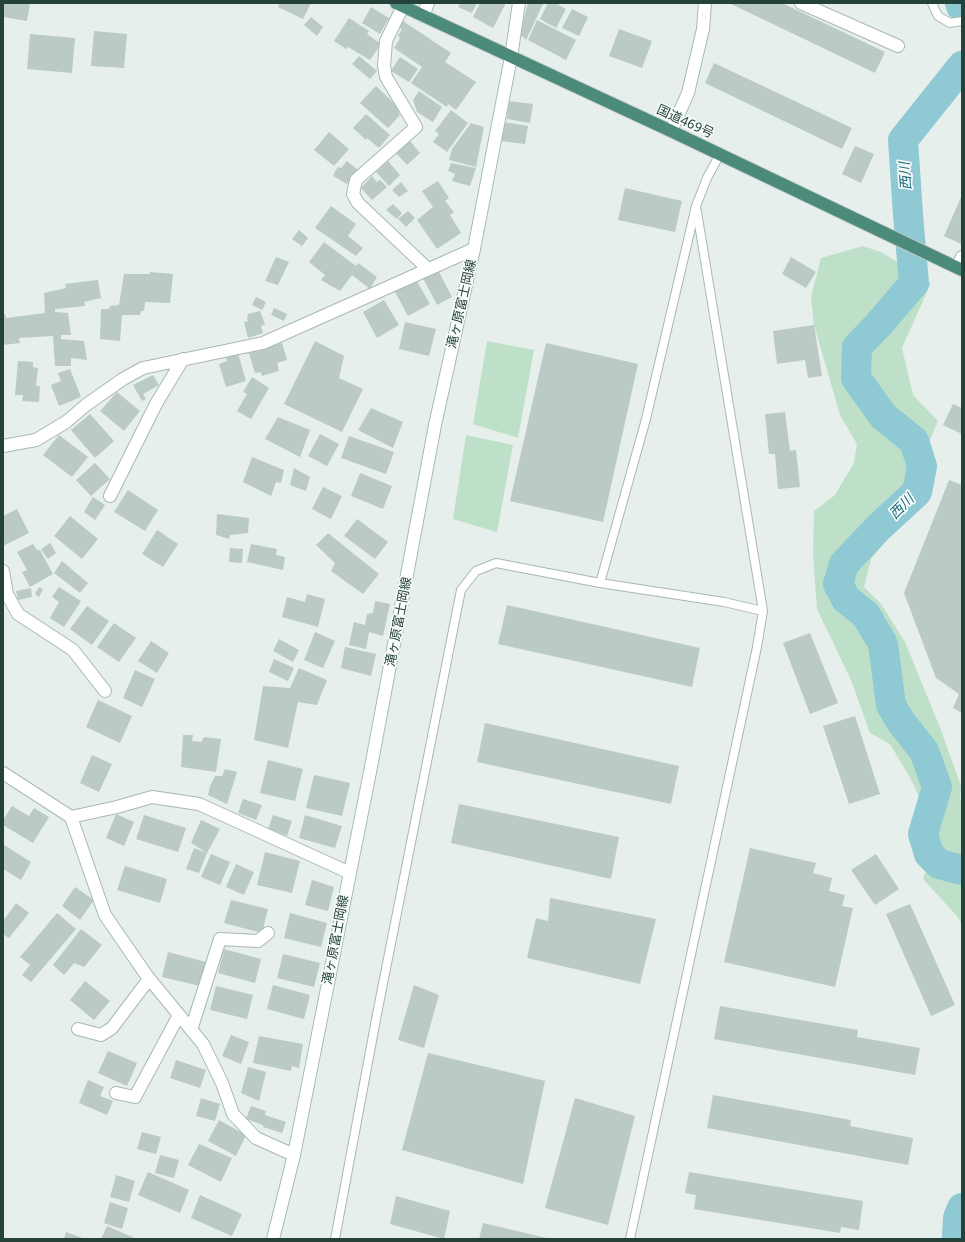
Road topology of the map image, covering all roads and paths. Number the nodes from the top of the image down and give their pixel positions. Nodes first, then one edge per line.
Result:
1 (428, 3) edge
2 (519, 3) edge
3 (705, 3) edge
4 (801, 3) edge
5 (932, 3) edge
6 (400, 5) edge
7 (423, 16) junction
8 (962, 21) edge
9 (898, 46) dead end
10 (511, 57) junction
11 (672, 131) junction
12 (720, 154) junction
13 (696, 206) junction
14 (474, 249) junction
15 (960, 265) edge
16 (428, 269) junction
17 (183, 359) junction
18 (3, 446) edge
19 (110, 496) dead end
20 (3, 571) edge
21 (600, 583) junction
22 (763, 611) junction
23 (105, 691) dead end
24 (3, 773) edge
25 (71, 817) junction
26 (350, 873) junction
27 (268, 934) dead end
28 (149, 979) junction
29 (179, 1015) junction
30 (78, 1029) dead end
31 (192, 1030) junction
32 (116, 1093) dead end
33 (294, 1155) junction
34 (273, 1239) edge
35 (335, 1239) edge
36 (630, 1239) edge

1 - 7 street
2 - 10 street, 滝ヶ原富士岡線
3 - 11 street
4 - 9 street
5 - 8 lane
6 - 7 highway, 国道469号
6 - 16 street
7 - 10 highway, 国道469号
10 - 11 highway, 国道469号
10 - 14 street, 滝ヶ原富士岡線
11 - 12 highway, 国道469号
12 - 13 lane
12 - 15 highway, 国道469号
13 - 21 lane
13 - 22 lane
14 - 16 street
14 - 26 street, 滝ヶ原富士岡線
16 - 17 street
17 - 18 street
17 - 19 street
20 - 23 street
21 - 22 lane
21 - 35 lane
22 - 36 lane
24 - 25 street
25 - 26 street
25 - 28 street
26 - 33 street, 滝ヶ原富士岡線
27 - 31 street
28 - 29 street
28 - 30 street
29 - 31 street
29 - 32 street
31 - 33 street
33 - 34 street, 滝ヶ原富士岡線

